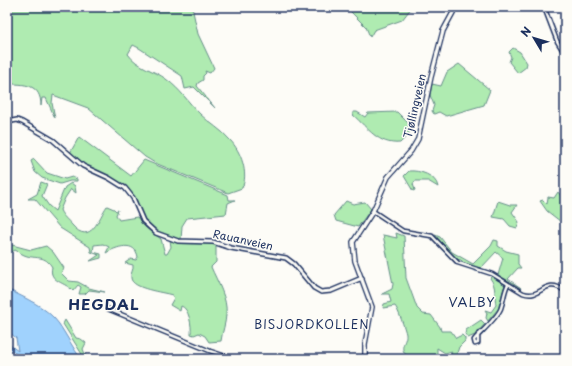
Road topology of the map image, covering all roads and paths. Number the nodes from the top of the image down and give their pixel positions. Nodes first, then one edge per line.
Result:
1 (456, 7) edge
2 (544, 7) edge
3 (565, 54) edge
4 (7, 122) edge
5 (373, 211) junction
6 (362, 278) junction
7 (508, 284) junction
8 (565, 291) edge
9 (108, 309) dead end
10 (478, 335) dead end
11 (234, 359) edge
12 (366, 359) edge

1 - 5 main road, Tjøllingveien
2 - 3 street
4 - 6 main road, Rauanveien
5 - 6 main road, Tjøllingveien
5 - 7 street
6 - 12 main road, Tjøllingveien
7 - 8 street
7 - 10 street
9 - 11 street

